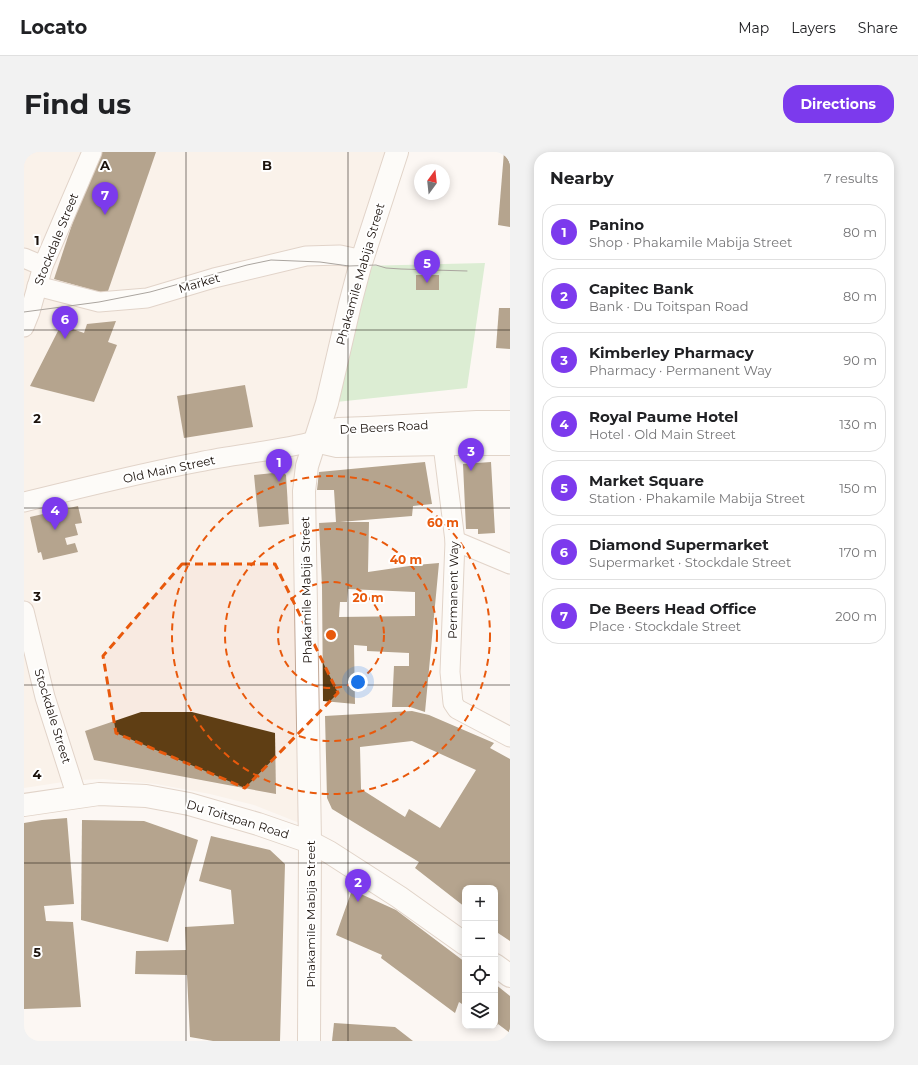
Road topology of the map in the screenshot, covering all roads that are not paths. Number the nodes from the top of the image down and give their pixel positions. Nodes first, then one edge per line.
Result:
1 (92, 152) edge
2 (396, 152) edge
3 (24, 258) edge
4 (363, 260) junction
5 (43, 266) junction
6 (37, 286) junction
7 (26, 317) edge
8 (510, 422) edge
9 (442, 434) junction
10 (315, 441) junction
11 (510, 444) edge
12 (24, 502) edge
13 (454, 541) junction
14 (486, 554) junction
15 (510, 564) edge
16 (454, 581) junction
17 (24, 611) edge
18 (510, 738) edge
19 (77, 797) junction
20 (24, 805) edge
21 (310, 842) junction
22 (462, 942) edge
23 (498, 967) edge
24 (510, 976) edge
25 (309, 1041) edge

1 - 5 street, Stockdale Street
2 - 4 street, Phakamile Mabija Street
3 - 5 street
4 - 6 street, Market
4 - 10 street, Phakamile Mabija Street
5 - 6 street, Stockdale Street
6 - 7 street, Stockdale Street
8 - 9 street
9 - 10 street, De Beers Road
9 - 10 street, De Beers Road
9 - 11 street
9 - 13 street, Permanent Way
10 - 12 street, Old Main Street
10 - 21 street, Phakamile Mabija Street
13 - 14 street
13 - 16 street, Permanent Way
14 - 15 street
14 - 16 street
16 - 18 street, Permanent Way
17 - 19 street, Stockdale Street
19 - 20 street, Du Toitspan Road
19 - 21 street, Du Toitspan Road
21 - 22 street, Du Toitspan Road
21 - 25 street, Phakamile Mabija Street
23 - 24 street

